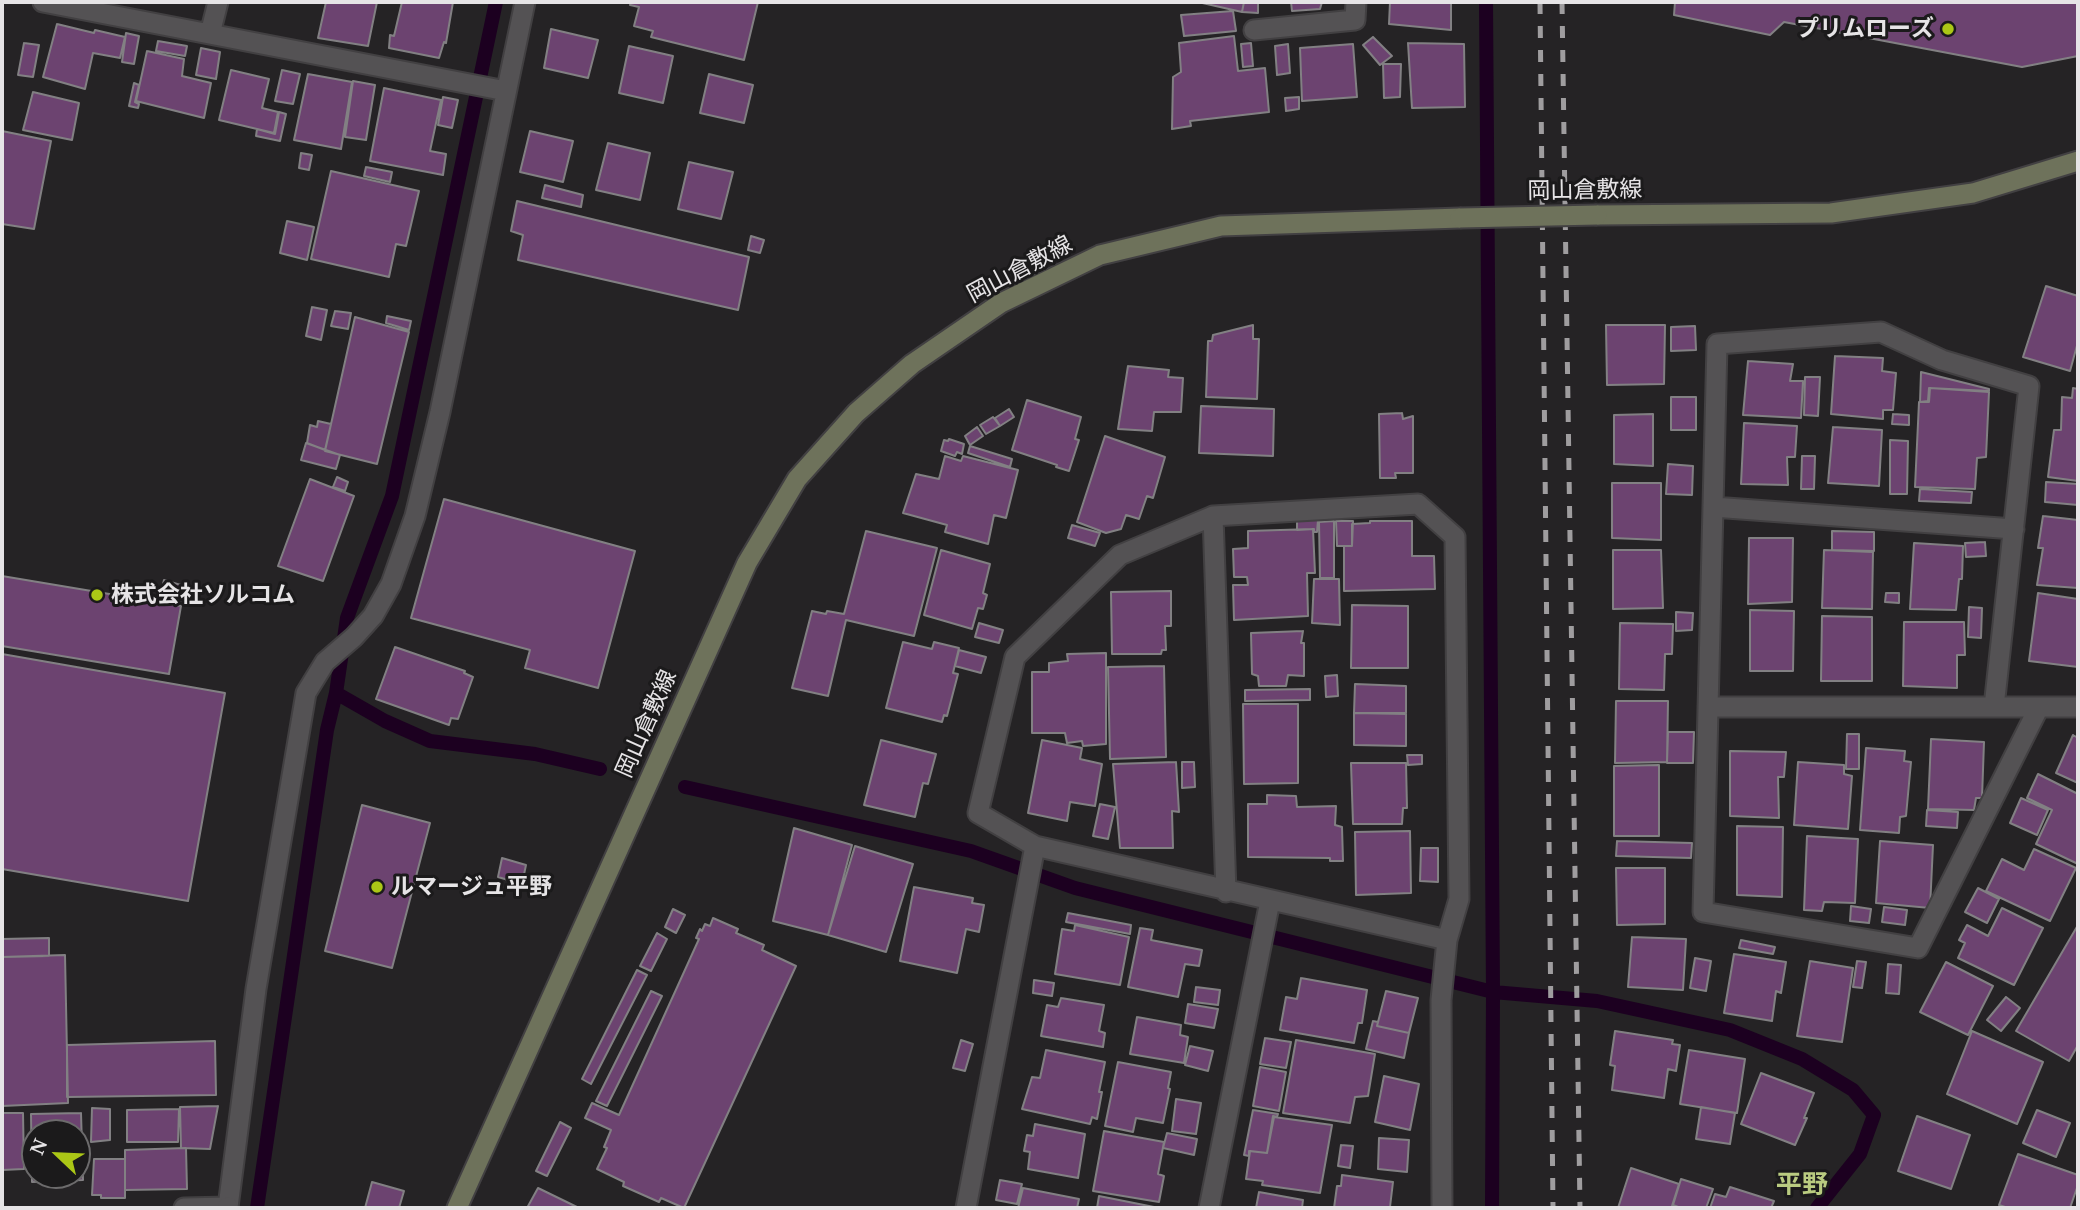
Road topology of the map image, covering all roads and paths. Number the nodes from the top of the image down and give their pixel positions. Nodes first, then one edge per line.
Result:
1 (43, 2) edge
2 (218, 2) edge
3 (525, 2) edge
4 (1356, 2) edge
5 (1254, 30) dead end
6 (210, 34) junction
7 (498, 90) junction
8 (2078, 161) edge
9 (1713, 507) junction
10 (1213, 516) junction
11 (2014, 529) junction
12 (1708, 707) junction
13 (1994, 707) junction
14 (2039, 707) junction
15 (2078, 707) edge
16 (1033, 853) junction
17 (1226, 892) junction
18 (1268, 909) junction
19 (1446, 950) junction
20 (228, 1207) edge
21 (184, 1208) edge
22 (457, 1208) edge
23 (966, 1208) edge
24 (1209, 1208) edge
25 (1442, 1208) edge

1 - 6 street
2 - 6 street
3 - 7 street
4 - 5 street
6 - 7 street
7 - 20 street
8 - 22 main road, 岡山倉敷線, bridge
9 - 11 street
9 - 11 street
9 - 12 street
10 - 16 street
10 - 17 street
10 - 19 street
11 - 13 street
12 - 13 street
12 - 14 street
13 - 14 street
14 - 15 street
16 - 17 street
16 - 23 street
17 - 18 street
18 - 19 street
18 - 24 street
19 - 25 street
20 - 21 street

